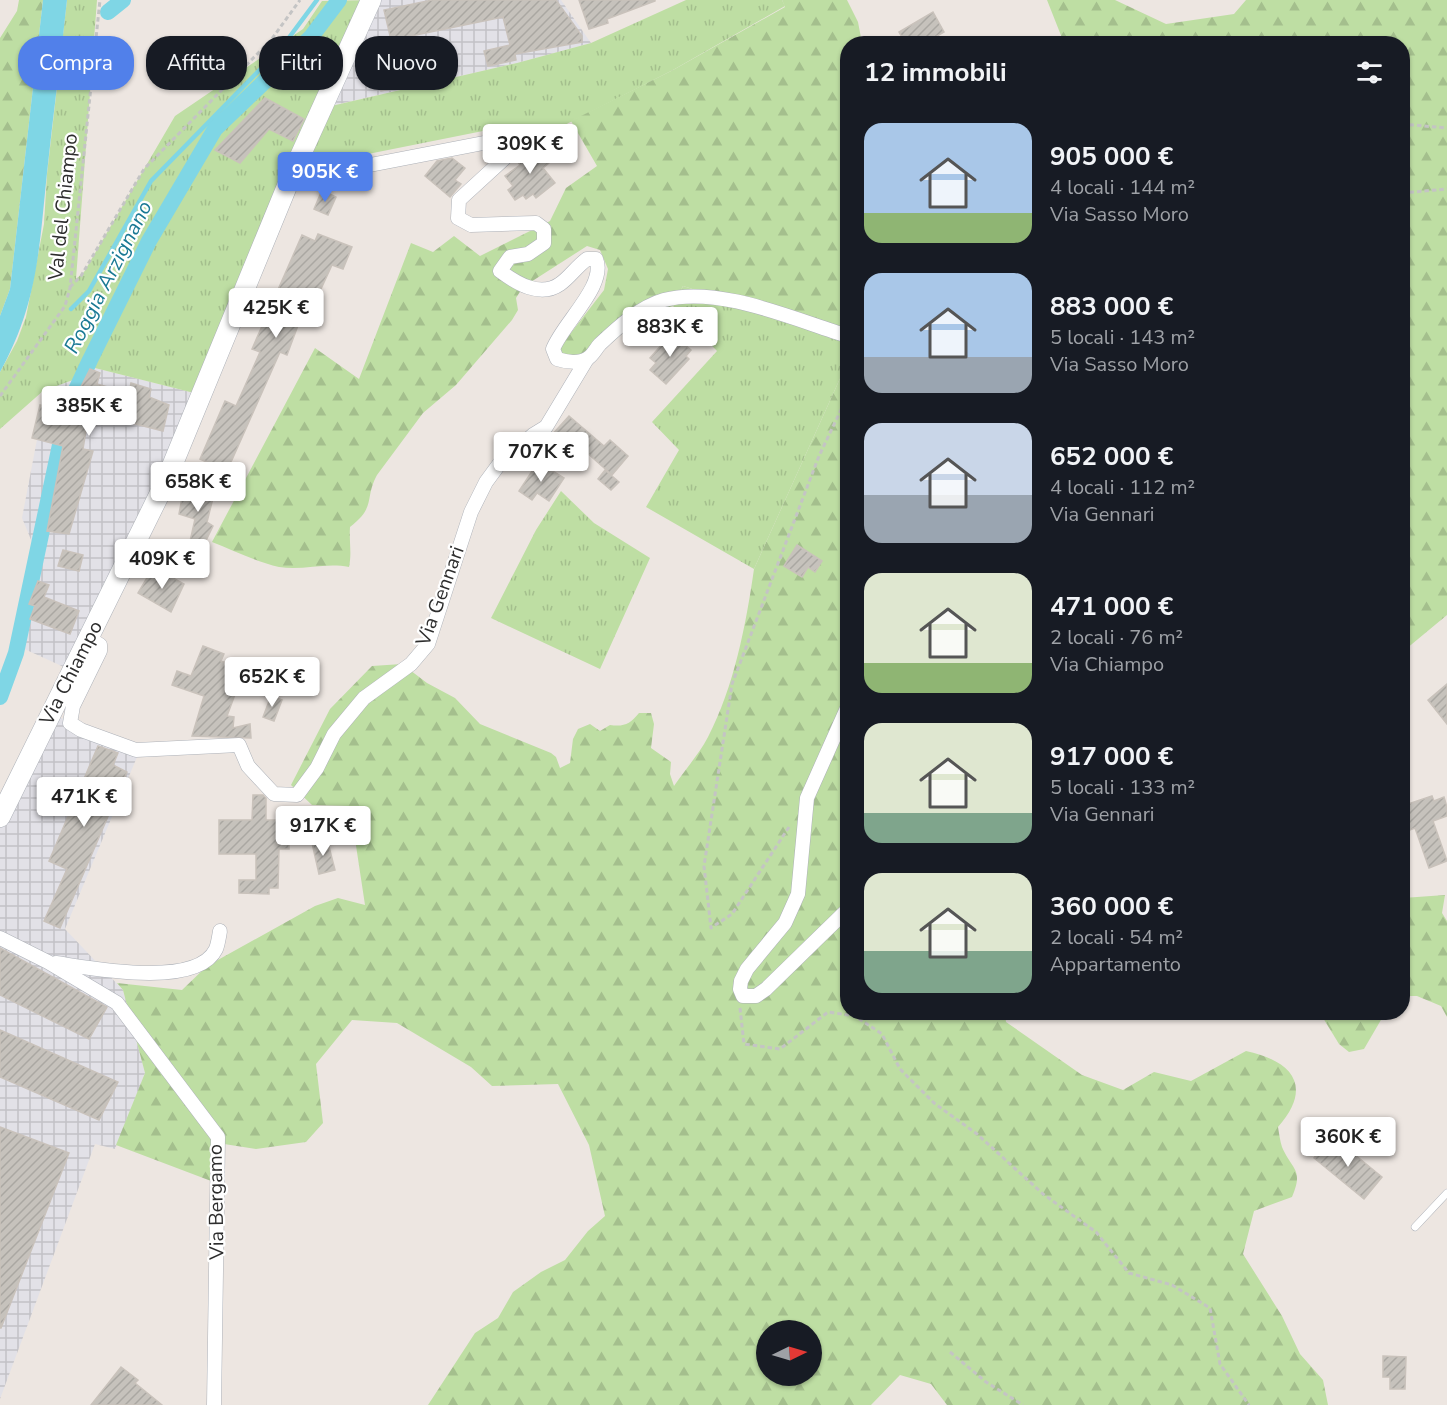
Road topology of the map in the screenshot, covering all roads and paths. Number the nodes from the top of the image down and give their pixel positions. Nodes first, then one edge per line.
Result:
1 (100, 0) edge
2 (300, 0) edge
3 (371, 0) edge
4 (1410, 125) edge
5 (1447, 128) edge
6 (292, 174) junction
7 (1447, 189) edge
8 (1410, 192) edge
9 (70, 288) junction
10 (840, 334) edge
11 (587, 359) junction
12 (0, 396) edge
13 (840, 412) edge
14 (88, 638) junction
15 (840, 724) edge
16 (0, 817) edge
17 (789, 826) dead end
18 (840, 917) edge
19 (220, 931) dead end
20 (0, 938) edge
21 (48, 962) junction
22 (743, 996) junction
23 (840, 1014) edge
24 (861, 1020) edge
25 (1447, 1193) edge
26 (1415, 1227) dead end
27 (950, 1352) dead end
28 (214, 1405) edge
29 (1023, 1405) edge
30 (1249, 1405) edge

1 - 9 path, Val del Chiampo
2 - 9 path
3 - 6 main road, Via Chiampo
4 - 5 path
6 - 11 street
6 - 14 main road, Via Chiampo
7 - 8 path
9 - 12 path, Val del Chiampo
10 - 11 street
11 - 14 street, Via Gennari
13 - 17 path
14 - 16 main road, Via Chiampo
15 - 22 street
18 - 22 street
19 - 21 street, Via Bergamo
20 - 21 street, Via Bergamo
21 - 28 street, Via Bergamo
22 - 23 path
24 - 30 path
25 - 26 lane
27 - 29 path

